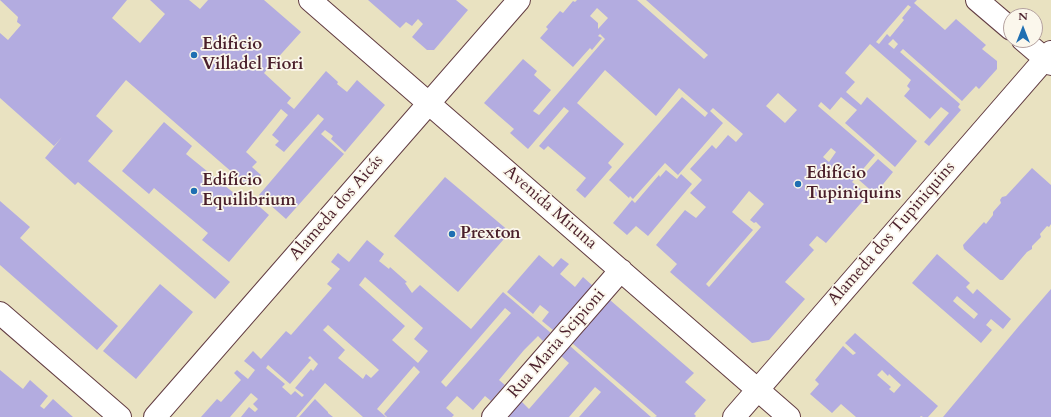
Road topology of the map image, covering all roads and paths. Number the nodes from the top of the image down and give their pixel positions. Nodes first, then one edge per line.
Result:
1 (310, 0) edge
2 (519, 0) edge
3 (977, 0) edge
4 (1003, 23) edge
5 (1035, 48) edge
6 (1049, 58) edge
7 (429, 103) junction
8 (621, 270) junction
9 (0, 313) edge
10 (757, 389) junction
11 (120, 417) edge
12 (155, 417) edge
13 (493, 417) edge
14 (734, 417) edge
15 (790, 417) edge

1 - 7 street, Avenida Miruna
2 - 7 street, Alameda dos Aicás
3 - 4 street
5 - 6 street
6 - 10 street, Alameda dos Tupiniquins
7 - 8 street, Avenida Miruna
7 - 12 street, Alameda dos Aicás
8 - 10 street, Avenida Miruna
8 - 13 street, Rua Maria Scipioni
9 - 11 street
10 - 14 street, Alameda dos Tupiniquins
10 - 15 street, Avenida Miruna

